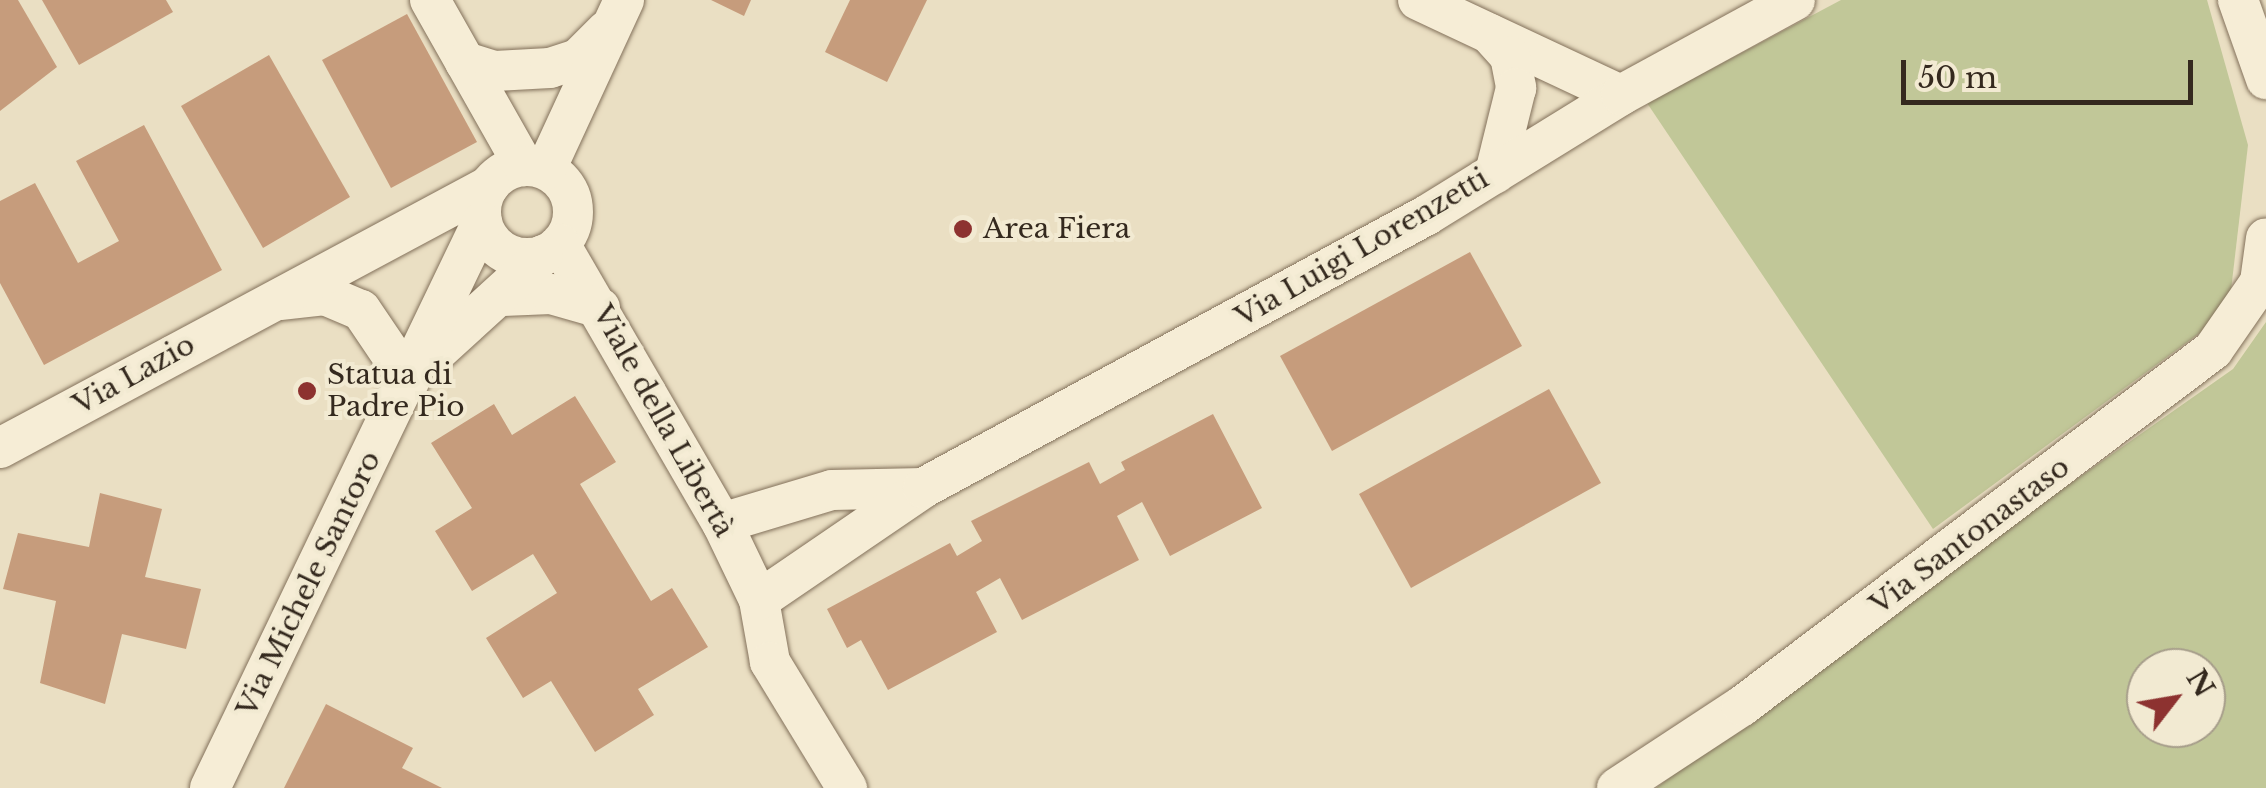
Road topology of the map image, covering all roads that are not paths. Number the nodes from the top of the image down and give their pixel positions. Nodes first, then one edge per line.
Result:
1 (430, 0) edge
2 (1418, 0) edge
3 (1795, 0) edge
4 (2238, 0) edge
5 (618, 12) edge
6 (1490, 34) junction
7 (465, 62) junction
8 (2266, 79) edge
9 (1621, 95) junction
10 (535, 168) junction
11 (1495, 173) junction
12 (486, 204) junction
13 (2266, 238) edge
14 (552, 250) junction
15 (504, 296) junction
16 (268, 301) junction
17 (600, 308) junction
18 (409, 381) junction
19 (0, 448) edge
20 (923, 488) junction
21 (722, 522) junction
22 (759, 600) junction
23 (210, 788) edge
24 (847, 788) edge
25 (1617, 788) edge

1 - 7 street
2 - 6 street
3 - 9 street, Via Luigi Lorenzetti
4 - 8 street
5 - 7 street
5 - 10 street
6 - 9 street
6 - 11 street
7 - 10 street
9 - 11 street, Via Luigi Lorenzetti
10 - 12 street
10 - 14 street
11 - 20 street, Via Luigi Lorenzetti
12 - 14 street
12 - 16 street, Via Lazio
12 - 18 street, Via Michele Santoro
13 - 25 street, Via Santonastaso
14 - 15 street, Via Michele Santoro
14 - 17 street, Viale della Libertà
15 - 17 street
15 - 18 street, Via Michele Santoro
16 - 18 street, Via Lazio
16 - 19 street, Via Lazio
17 - 21 street, Viale della Libertà
18 - 23 street, Via Michele Santoro
20 - 21 street
20 - 22 street, Via Luigi Lorenzetti
21 - 22 street, Viale della Libertà
22 - 24 street, Viale della Libertà

